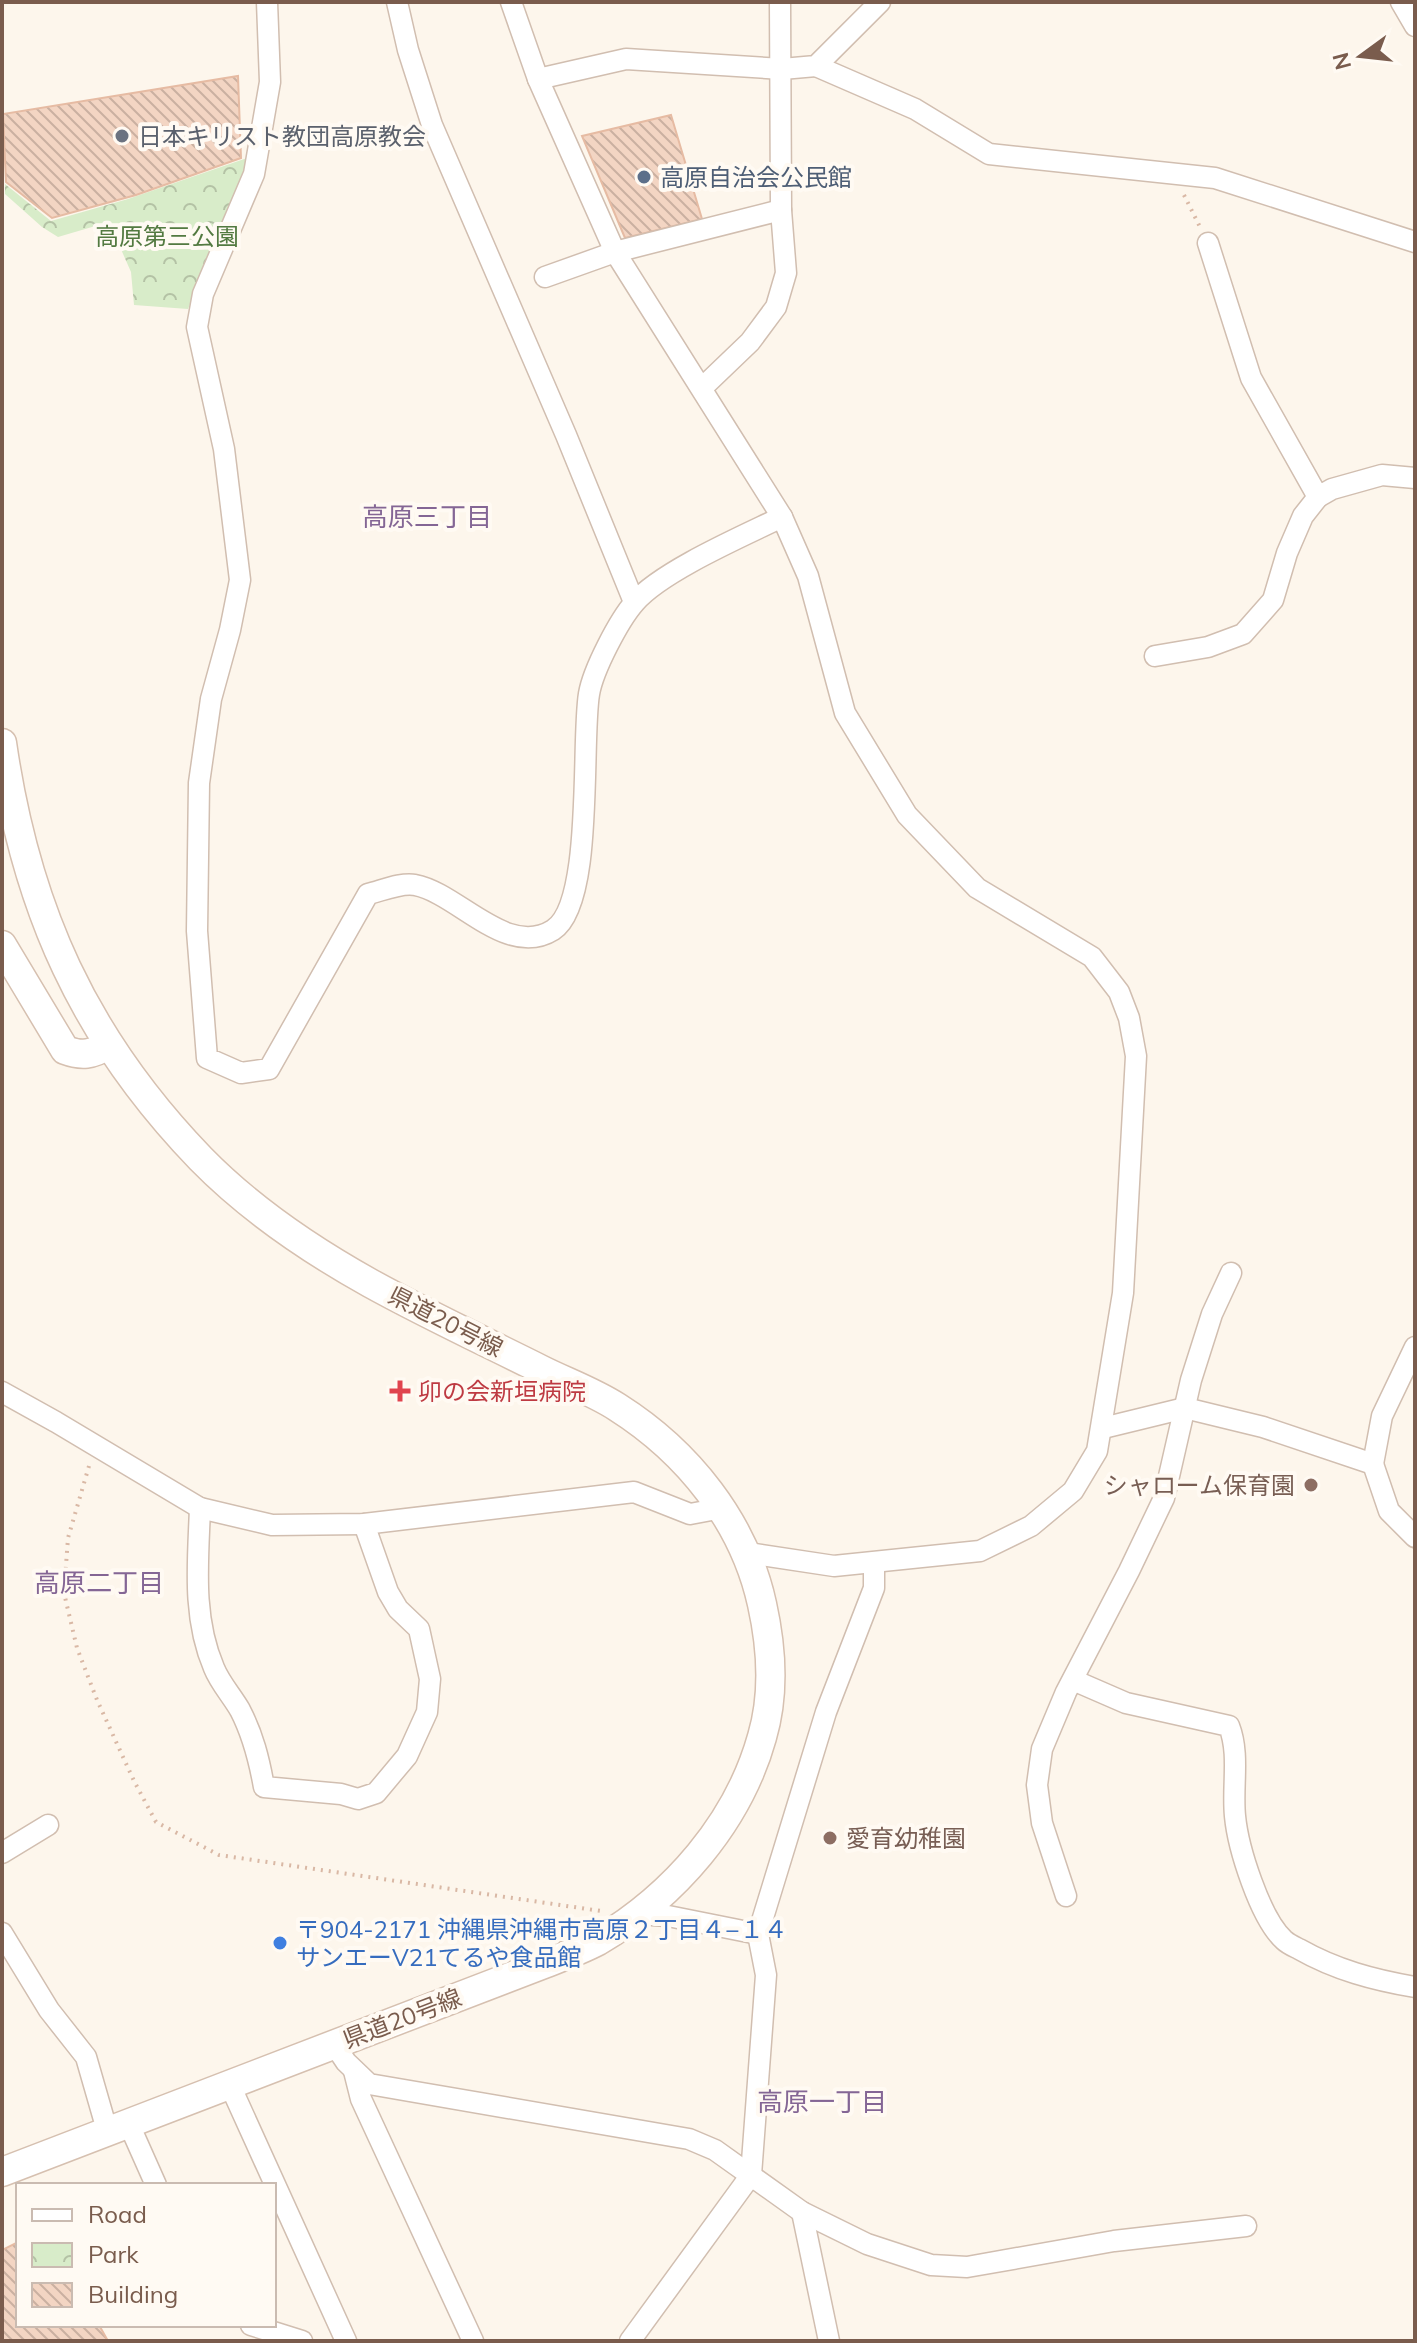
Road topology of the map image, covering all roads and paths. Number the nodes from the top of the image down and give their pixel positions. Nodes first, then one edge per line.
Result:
1 (267, 2) edge
2 (397, 2) edge
3 (511, 2) edge
4 (780, 2) edge
5 (880, 2) edge
6 (1401, 2) edge
7 (1415, 26) edge
8 (816, 66) junction
9 (782, 69) junction
10 (538, 79) junction
11 (1170, 173) junction
12 (781, 210) junction
13 (1415, 242) edge
14 (1208, 243) joint
15 (615, 252) junction
16 (545, 277) dead end
17 (702, 388) junction
18 (1415, 478) edge
19 (1318, 497) junction
20 (782, 517) junction
21 (634, 602) junction
22 (1155, 656) dead end
23 (2, 743) edge
24 (2, 945) edge
25 (107, 1045) junction
26 (1231, 1273) dead end
27 (1415, 1347) edge
28 (2, 1392) edge
29 (1185, 1408) junction
30 (1103, 1428) junction
31 (1373, 1464) junction
32 (200, 1508) junction
33 (722, 1508) junction
34 (364, 1524) junction
35 (1415, 1537) edge
36 (748, 1553) junction
37 (874, 1564) junction
38 (1073, 1680) junction
39 (48, 1825) dead end
40 (2, 1853) edge
41 (1066, 1896) dead end
42 (635, 1914) junction
43 (2, 1933) edge
44 (758, 1934) junction
45 (1415, 1987) edge
46 (334, 2044) junction
47 (354, 2070) junction
48 (229, 2083) junction
49 (117, 2126) junction
50 (2, 2172) edge
51 (751, 2175) junction
52 (155, 2183) edge
53 (274, 2183) edge
54 (276, 2187) edge
55 (802, 2212) junction
56 (1246, 2226) dead end
57 (257, 2327) edge
58 (302, 2341) edge
59 (346, 2341) edge
60 (473, 2341) edge
61 (630, 2341) edge
62 (829, 2341) edge

1 - 21 street
2 - 21 street
3 - 10 street
4 - 9 street
5 - 8 street
6 - 7 street
8 - 9 street
8 - 11 street
9 - 10 street
9 - 12 street
10 - 15 street
11 - 13 street
11 - 14 path
12 - 15 street
12 - 17 street
14 - 19 street
15 - 16 street
15 - 17 street
17 - 20 street
18 - 19 street
19 - 22 street
20 - 21 street
20 - 30 street
23 - 25 main road, 県道20号線
24 - 25 main road
25 - 33 main road, 県道20号線
26 - 29 street
27 - 31 street
28 - 32 street
29 - 30 street
29 - 31 street
29 - 38 street
30 - 37 street
31 - 35 street
32 - 34 street
32 - 34 street
33 - 34 street
33 - 36 main road, 県道20号線
36 - 37 street
36 - 42 main road, 県道20号線
37 - 44 street
38 - 41 street
38 - 45 street
39 - 40 street
42 - 44 street
42 - 46 main road, 県道20号線
43 - 49 street
44 - 51 street
46 - 47 street
46 - 48 main road, 県道20号線
47 - 51 street
47 - 60 street
48 - 49 main road, 県道20号線
48 - 53 street
49 - 50 main road, 県道20号線
49 - 52 street
51 - 55 street
51 - 61 street
54 - 59 street
55 - 56 street
55 - 62 street
57 - 58 street

